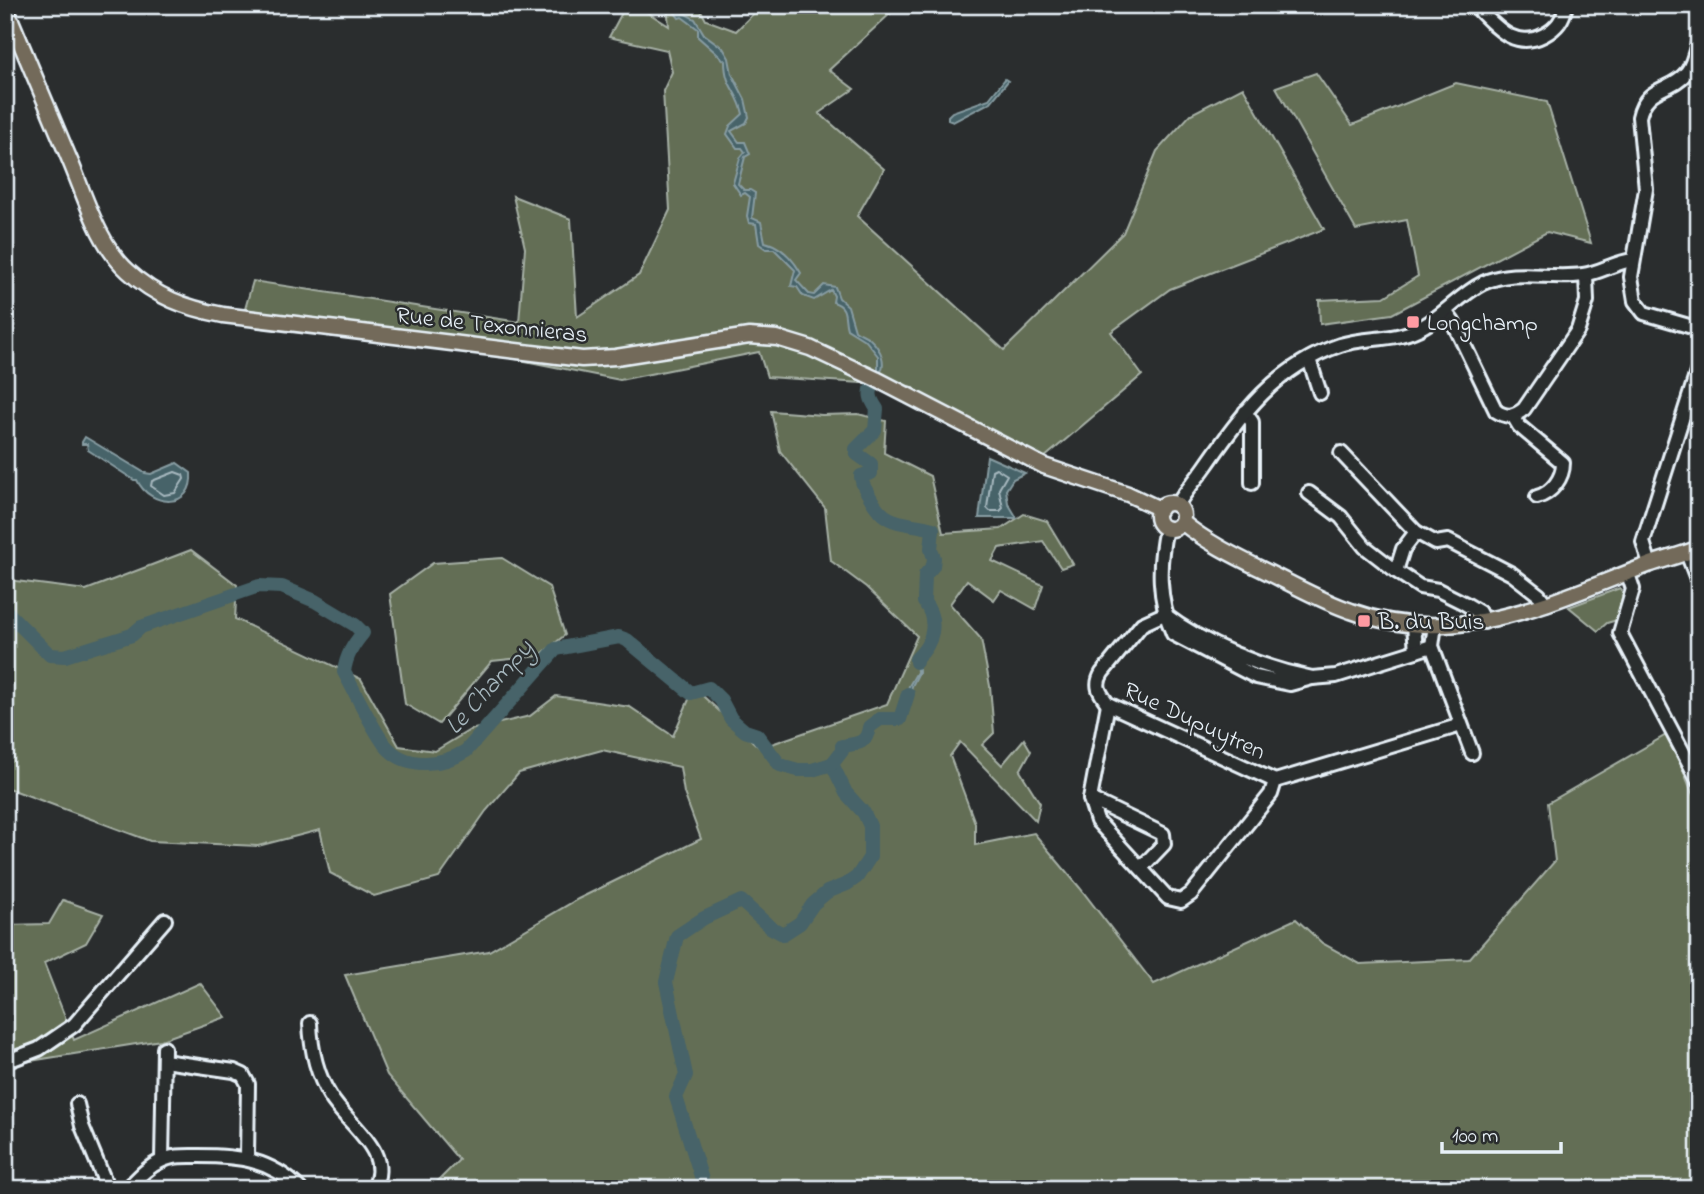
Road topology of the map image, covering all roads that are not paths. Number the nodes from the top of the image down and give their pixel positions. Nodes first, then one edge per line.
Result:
1 (1474, 5) edge
2 (1566, 5) edge
3 (1671, 5) edge
4 (1676, 5) edge
5 (5, 6) edge
6 (1699, 39) edge
7 (1633, 260) junction
8 (1592, 273) junction
9 (1445, 311) junction
10 (1699, 329) edge
11 (1309, 359) junction
12 (1699, 366) edge
13 (1320, 393) dead end
14 (1244, 411) junction
15 (1513, 415) junction
16 (1341, 453) dead end
17 (1252, 483) dead end
18 (1310, 492) dead end
19 (1537, 497) dead end
20 (1177, 506) junction
21 (1160, 509) junction
22 (1182, 522) junction
23 (1166, 528) junction
24 (1416, 532) junction
25 (1693, 551) edge
26 (1650, 565) junction
27 (1396, 571) junction
28 (1628, 573) junction
29 (1699, 584) edge
30 (1546, 604) junction
31 (1164, 614) junction
32 (1484, 622) junction
33 (1414, 625) junction
34 (1435, 625) junction
35 (1432, 646) junction
36 (1416, 651) junction
37 (1108, 704) junction
38 (1461, 725) junction
39 (1472, 753) dead end
40 (1275, 781) junction
41 (1699, 782) edge
42 (1090, 799) junction
43 (1141, 868) junction
44 (165, 920) dead end
45 (310, 1023) dead end
46 (5, 1062) edge
47 (77, 1104) dead end
48 (247, 1158) junction
49 (162, 1160) junction
50 (5, 1184) edge
51 (9, 1189) edge
52 (108, 1189) edge
53 (127, 1189) edge
54 (300, 1189) edge
55 (373, 1189) edge

1 - 2 street
3 - 4 street
5 - 21 main road, Rue de Texonnieras
6 - 7 street
7 - 8 street
7 - 10 street
8 - 9 street
8 - 15 street
9 - 11 street
9 - 15 street
11 - 13 street
11 - 14 street
12 - 26 street
14 - 17 street
14 - 20 street
15 - 19 street
16 - 24 street
18 - 27 street
20 - 21 main road
20 - 22 main road
21 - 23 main road
22 - 23 main road
22 - 33 main road
23 - 31 street
24 - 27 street
24 - 30 street
25 - 26 main road
25 - 29 street
26 - 28 main road
27 - 32 street
28 - 30 main road
28 - 41 street
30 - 32 main road
31 - 36 street
31 - 37 street, Rue Dupuytren
32 - 34 main road
33 - 34 main road
33 - 36 street
34 - 35 street
35 - 36 street
35 - 38 street
37 - 40 street, Rue Dupuytren
37 - 42 street
38 - 39 street
38 - 40 street, Rue Dupuytren
40 - 43 street
42 - 43 street
42 - 43 street
44 - 46 street
45 - 55 street
47 - 52 street
48 - 49 street
48 - 49 street
48 - 54 street
49 - 53 street
50 - 51 street

